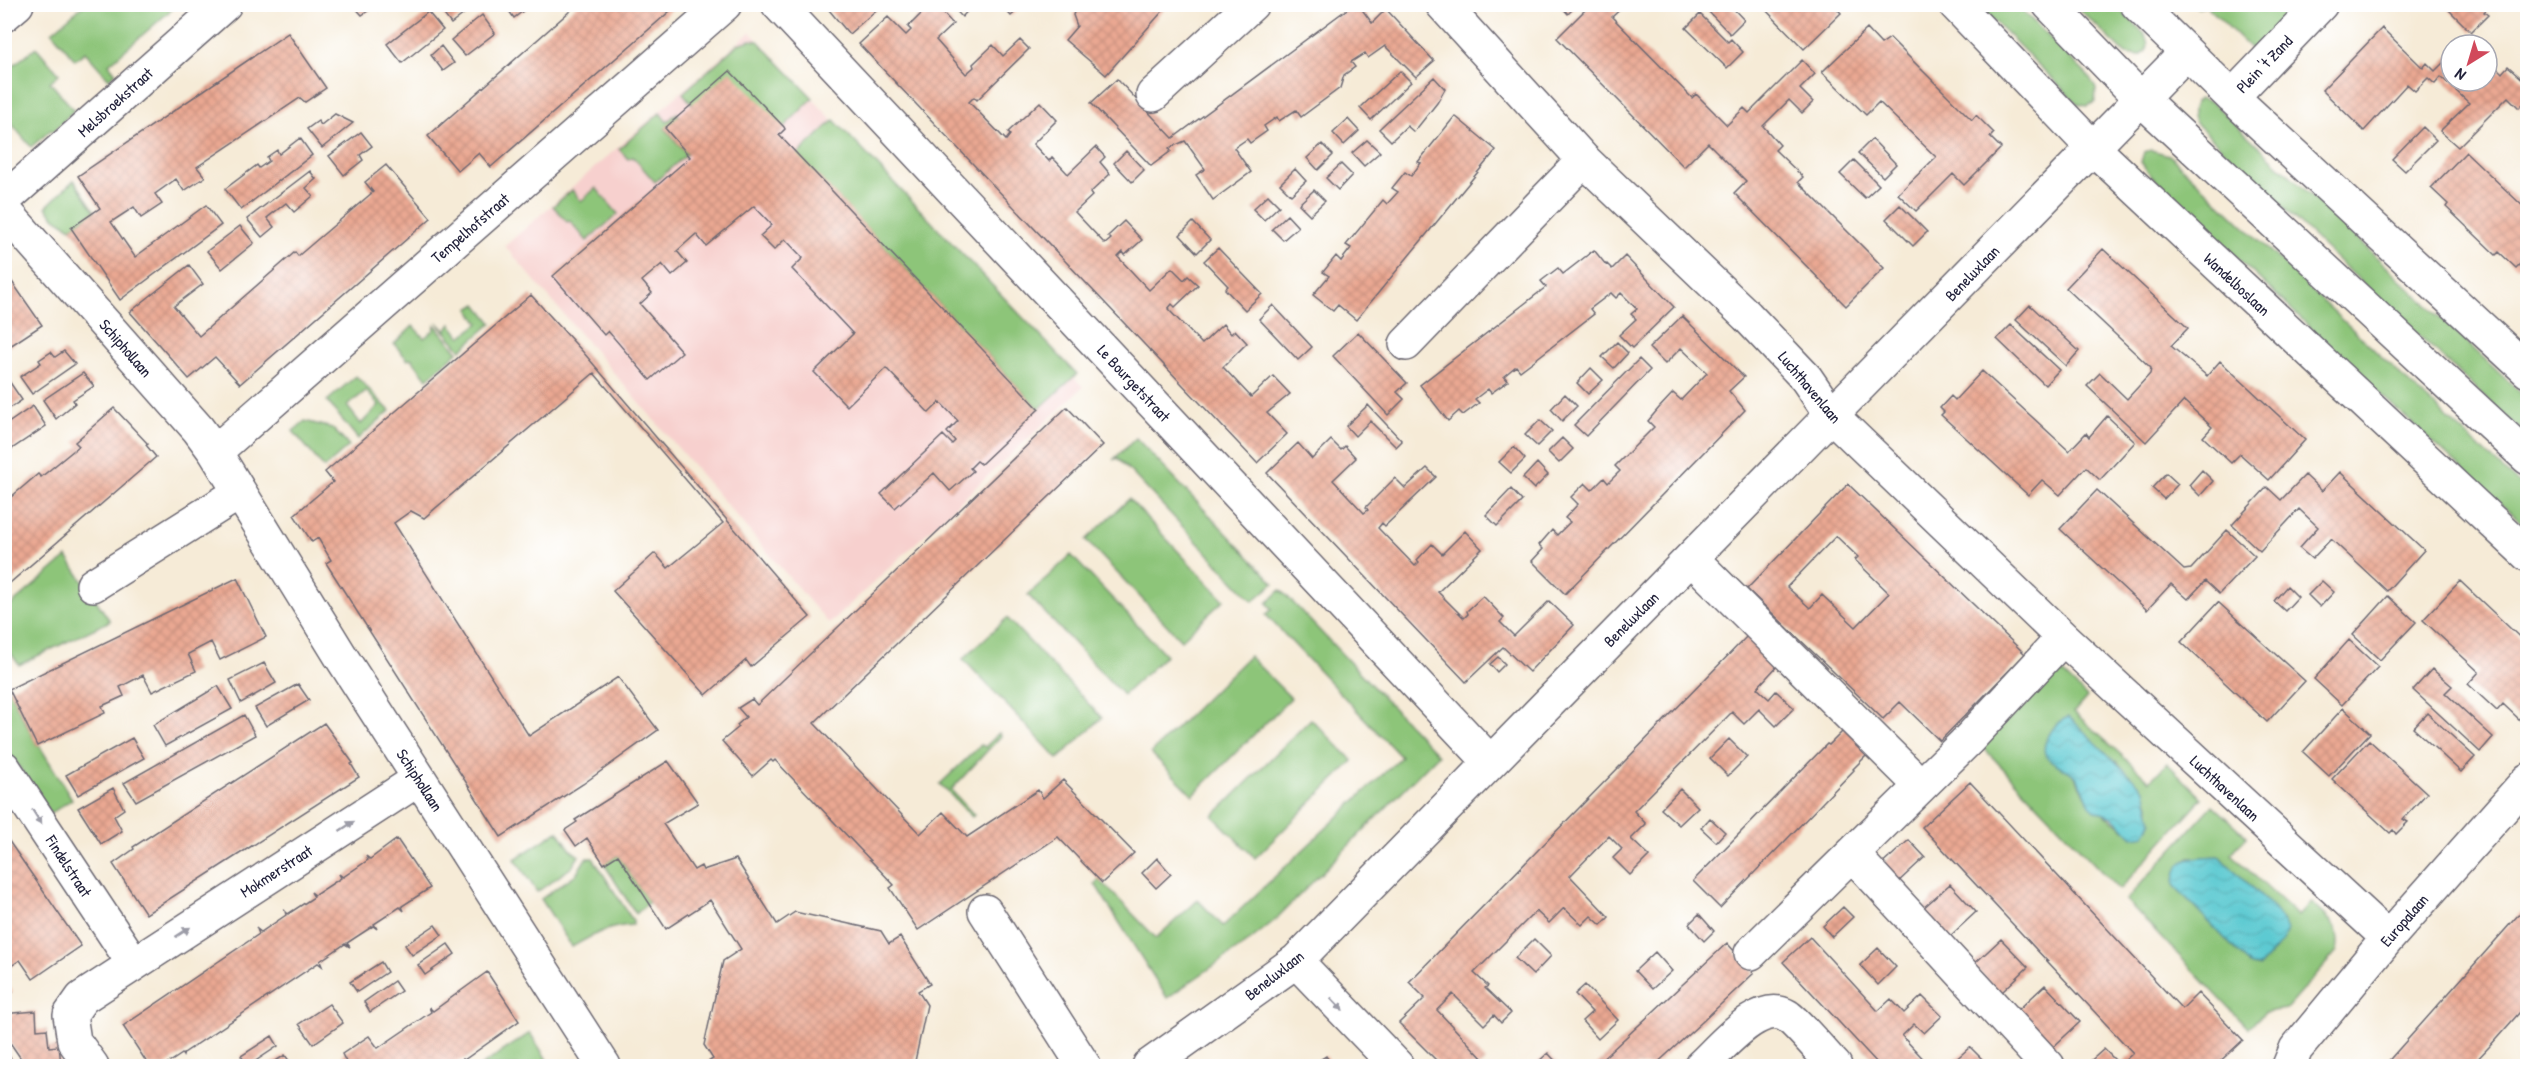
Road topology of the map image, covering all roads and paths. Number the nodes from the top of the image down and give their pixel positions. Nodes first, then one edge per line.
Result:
1 (17, 4) edge
2 (225, 4) edge
3 (725, 4) edge
4 (778, 4) edge
5 (1252, 4) edge
6 (1442, 4) edge
7 (1955, 4) edge
8 (2049, 4) edge
9 (2322, 4) edge
10 (2151, 9) edge
11 (4, 15) edge
12 (2186, 53) junction
13 (1153, 94) dead end
14 (2232, 97) junction
15 (2141, 99) junction
16 (2093, 148) junction
17 (1584, 160) junction
18 (4, 200) edge
19 (4, 210) edge
20 (1406, 344) dead end
21 (2528, 371) edge
22 (1832, 417) junction
23 (214, 452) junction
24 (2528, 458) edge
25 (238, 493) junction
26 (2528, 555) edge
27 (1691, 558) junction
28 (93, 585) dead end
29 (2062, 638) junction
30 (1490, 762) junction
31 (4, 768) edge
32 (419, 779) junction
33 (2528, 780) edge
34 (1921, 786) junction
35 (1853, 855) junction
36 (986, 911) dead end
37 (2388, 938) junction
38 (1751, 953) dead end
39 (1296, 962) junction
40 (134, 964) junction
41 (92, 1066) edge
42 (604, 1066) edge
43 (1084, 1066) edge
44 (1149, 1066) edge
45 (1397, 1066) edge
46 (1701, 1066) edge
47 (1834, 1066) edge
48 (2048, 1066) edge
49 (2289, 1066) edge

1 - 11 street
2 - 18 street, Melsbroekstraat
3 - 23 street, Tempelhofstraat
4 - 30 street, Le Bourgetstraat
5 - 13 street
6 - 17 street, Luchthavenlaan
7 - 16 street, Wandelboslaan
8 - 15 street
9 - 14 street, Plein 't Zand
10 - 12 street
12 - 14 street
12 - 15 street, Beneluxlaan
14 - 21 street
15 - 16 street, Beneluxlaan
15 - 24 street
16 - 22 street, Beneluxlaan
16 - 26 street, Wandelboslaan
17 - 20 street
17 - 22 street, Luchthavenlaan
19 - 23 street, Schiphollaan
22 - 27 street, Beneluxlaan
22 - 29 street, Luchthavenlaan
23 - 25 street, Schiphollaan
25 - 28 street
25 - 32 street, Schiphollaan
27 - 30 street, Beneluxlaan
27 - 34 street
29 - 34 street
29 - 37 street, Luchthavenlaan
30 - 39 street, Beneluxlaan
31 -> 40 street, Findelstraat
40 -> 32 street, Mokmerstraat
32 - 42 street, Schiphollaan
33 - 37 street, Europalaan
34 - 35 street
35 - 38 street
35 - 48 street
36 - 43 street
37 - 49 street, Europalaan
39 - 44 street, Beneluxlaan
39 -> 45 street
40 - 41 street, Mokmerstraat
46 - 47 street

